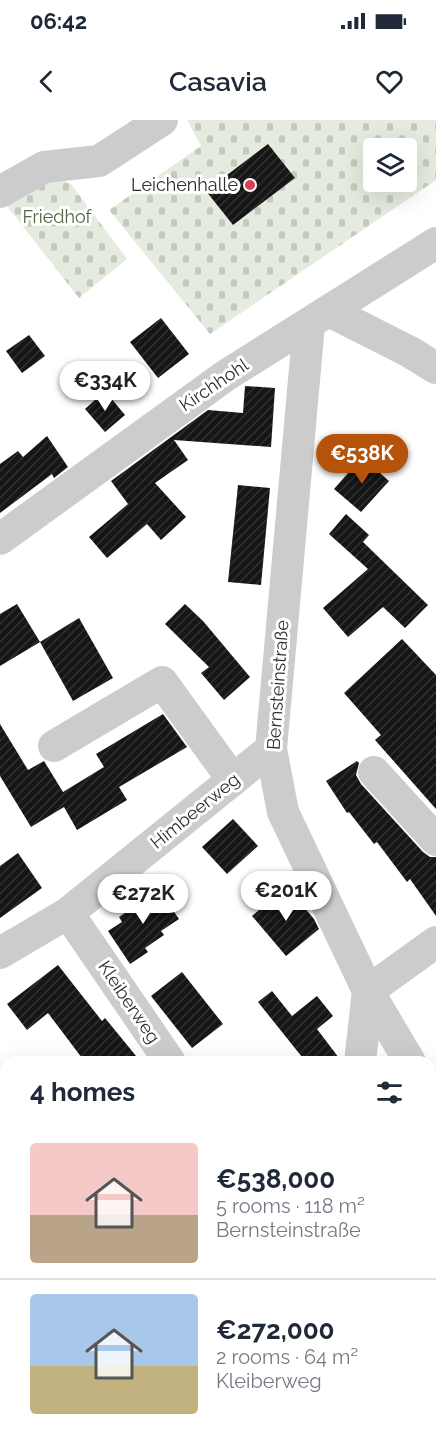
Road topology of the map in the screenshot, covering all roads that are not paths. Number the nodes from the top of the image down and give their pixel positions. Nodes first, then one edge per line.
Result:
1 (162, 120) edge
2 (0, 192) edge
3 (436, 243) edge
4 (319, 318) junction
5 (436, 368) edge
6 (0, 539) edge
7 (54, 746) dead end
8 (271, 750) junction
9 (374, 772) dead end
10 (233, 780) junction
11 (436, 840) edge
12 (68, 913) junction
13 (436, 942) edge
14 (0, 953) edge
15 (368, 991) junction
16 (166, 1056) edge
17 (361, 1056) edge
18 (406, 1056) edge

1 - 2 street
3 - 4 street, Kirchhohl
4 - 5 street
4 - 6 street, Kirchhohl
4 - 8 street, Bernsteinstraße
7 - 10 street
8 - 10 street, Himbeerweg
8 - 15 street, Bernsteinstraße
9 - 11 street
10 - 12 street, Himbeerweg
12 - 14 street, Himbeerweg
12 - 16 street, Kleiberweg
13 - 15 street
15 - 17 street
15 - 18 street, Bernsteinstraße

